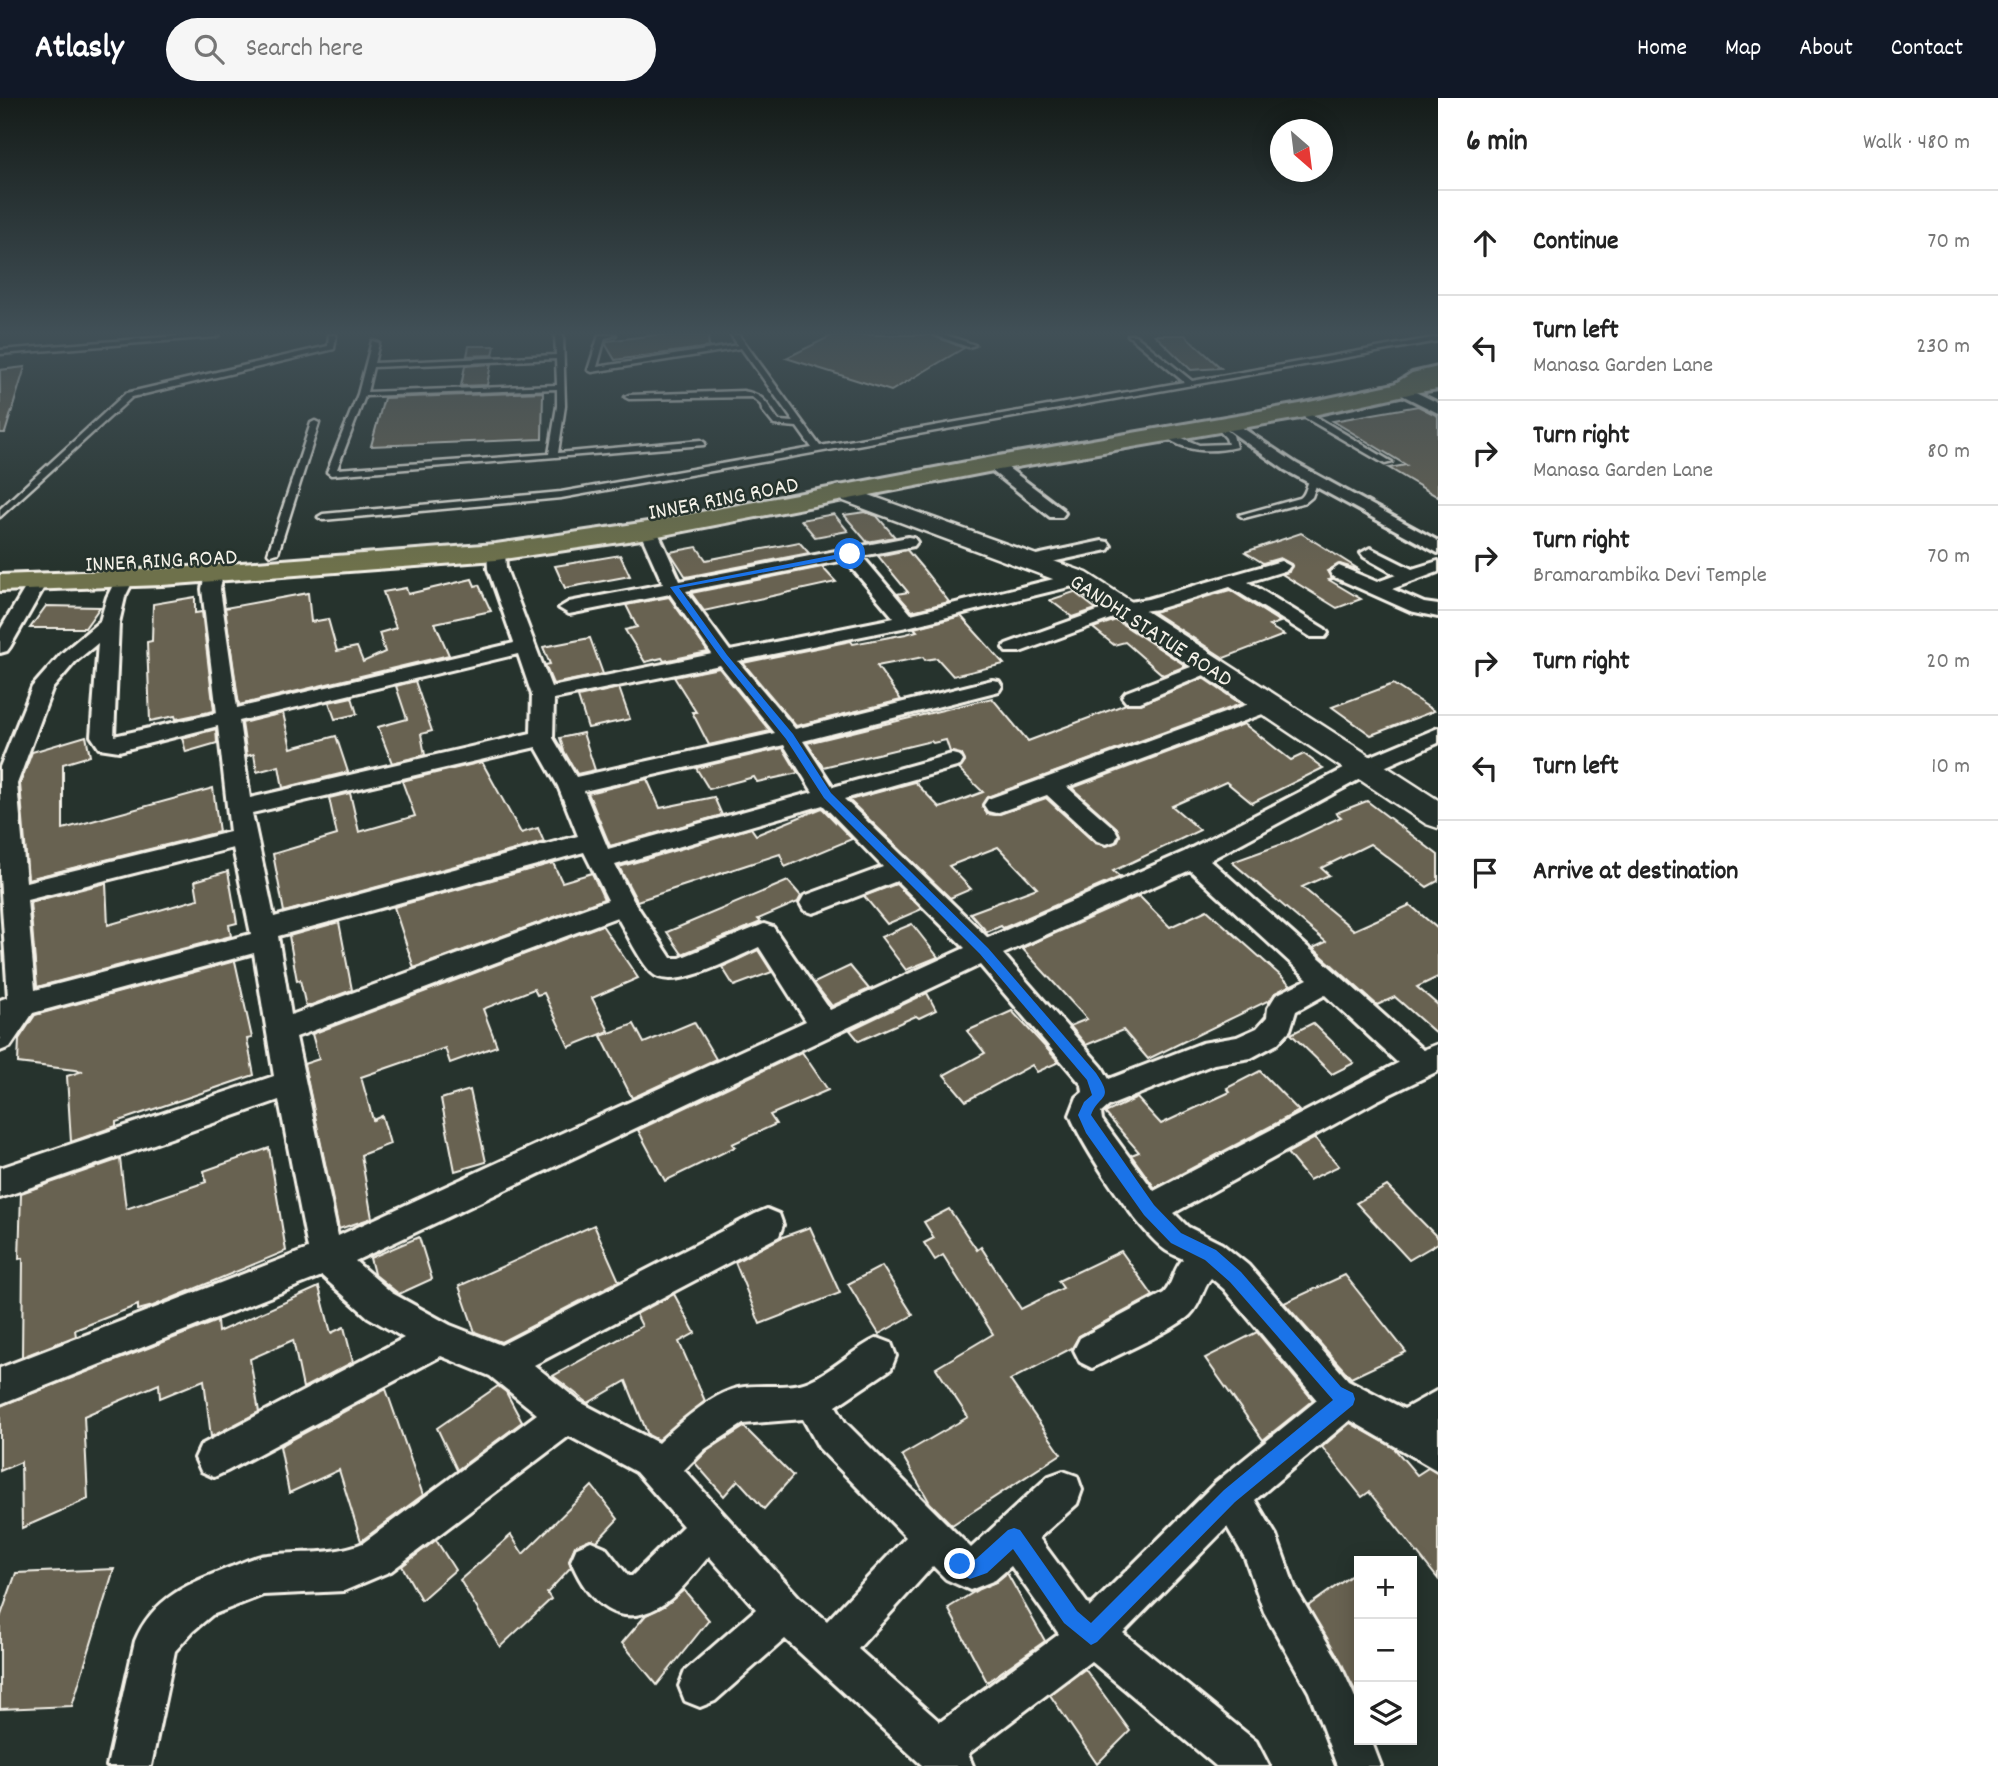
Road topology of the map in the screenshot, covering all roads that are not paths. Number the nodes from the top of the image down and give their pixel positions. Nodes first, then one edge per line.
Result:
1 (110, 413) edge
2 (354, 413) edge
3 (560, 413) edge
4 (769, 413) edge
5 (791, 413) edge
6 (1024, 413) edge
7 (1159, 413) edge
8 (1290, 413) edge
9 (1303, 413) edge
10 (315, 423) dead end
11 (800, 425) junction
12 (1224, 425) junction
13 (701, 443) dead end
14 (818, 450) junction
15 (553, 456) junction
16 (1388, 462) dead end
17 (993, 464) junction
18 (1314, 480) junction
19 (841, 492) junction
20 (1056, 513) dead end
21 (0, 514) edge
22 (1244, 515) dead end
23 (323, 517) dead end
24 (648, 530) junction
25 (908, 542) dead end
26 (1101, 546) dead end
27 (1438, 548) edge
28 (496, 552) junction
29 (274, 553) junction
30 (1370, 553) dead end
31 (850, 554) junction
32 (1033, 561) junction
33 (0, 566) edge
34 (1281, 566) dead end
35 (1438, 566) edge
36 (1339, 572) dead end
37 (214, 573) junction
38 (1411, 576) junction
39 (125, 579) junction
40 (1078, 579) junction
41 (1232, 580) junction
42 (38, 582) junction
43 (0, 583) edge
44 (674, 587) junction
45 (1379, 588) junction
46 (569, 608) dead end
47 (1124, 608) junction
48 (1438, 611) edge
49 (906, 621) junction
50 (109, 623) junction
51 (1318, 633) dead end
52 (525, 646) junction
53 (0, 647) edge
54 (1013, 648) dead end
55 (724, 657) junction
56 (1209, 666) junction
57 (992, 686) dead end
58 (543, 695) junction
59 (1133, 696) dead end
60 (1268, 704) junction
61 (228, 717) junction
62 (1438, 735) edge
63 (790, 737) junction
64 (542, 738) junction
65 (952, 761) dead end
66 (1365, 767) junction
67 (1050, 785) junction
68 (570, 786) junction
69 (827, 796) junction
70 (996, 806) dead end
71 (240, 808) junction
72 (1438, 816) edge
73 (1106, 835) dead end
74 (243, 837) junction
75 (596, 851) junction
76 (1193, 858) junction
77 (900, 870) junction
78 (15, 894) junction
79 (813, 903) dead end
80 (623, 905) junction
81 (265, 935) junction
82 (984, 951) junction
83 (1328, 981) junction
84 (12, 1008) edge
85 (825, 1026) junction
86 (280, 1031) junction
87 (0, 1039) edge
88 (1429, 1061) edge
89 (290, 1083) junction
90 (1098, 1097) junction
91 (0, 1183) edge
92 (1149, 1210) junction
93 (767, 1225) dead end
94 (1210, 1255) junction
95 (326, 1258) junction
96 (439, 1338) junction
97 (1092, 1350) dead end
98 (878, 1356) dead end
99 (502, 1363) junction
100 (0, 1386) edge
101 (1347, 1399) junction
102 (813, 1400) junction
103 (1438, 1408) edge
104 (567, 1415) junction
105 (1406, 1430) junction
106 (1438, 1452) edge
107 (215, 1458) dead end
108 (658, 1469) junction
109 (1063, 1490) dead end
110 (1230, 1496) junction
111 (710, 1526) junction
112 (1014, 1536) junction
113 (933, 1538) junction
114 (591, 1561) dead end
115 (786, 1611) junction
116 (1091, 1636) junction
117 (828, 1650) junction
118 (699, 1686) dead end
119 (945, 1758) edge
120 (129, 1766) edge
121 (1247, 1766) edge
122 (1359, 1766) edge

1 - 21 lane
2 - 15 lane
3 - 15 lane
4 - 11 lane
5 - 11 lane
6 - 14 lane
7 - 29 main road, INNER RING ROAD
8 - 12 main road, INNER RING ROAD
9 - 16 lane
10 - 29 lane
11 - 14 lane
12 - 17 main road, INNER RING ROAD
12 - 18 street
13 - 15 lane
14 - 23 lane
17 - 19 main road, INNER RING ROAD
17 - 20 street
18 - 22 lane
18 - 27 street
19 - 24 main road, INNER RING ROAD
19 - 32 street, GANDHI STATUE ROAD
24 - 28 main road, INNER RING ROAD
24 - 44 street
25 - 31 street
26 - 32 street
28 - 37 main road, INNER RING ROAD
28 - 52 street
29 - 33 main road, INNER RING ROAD
30 - 38 street
31 - 44 street
31 - 49 street
32 - 40 street, GANDHI STATUE ROAD
34 - 41 street
35 - 38 street
36 - 45 street
37 - 39 main road, INNER RING ROAD
37 - 61 street
38 - 45 street
39 - 42 main road, INNER RING ROAD
39 - 50 street
40 - 47 street, GANDHI STATUE ROAD
40 - 49 street
41 - 47 street
41 - 51 street
42 - 43 main road, INNER RING ROAD
42 - 53 street
44 - 46 street
44 - 55 street
45 - 48 street
47 - 54 street
47 - 56 street, GANDHI STATUE ROAD
49 - 55 street
50 - 61 street
50 - 78 street
52 - 58 street
52 - 61 street
55 - 58 street
55 - 63 street
56 - 59 street
56 - 60 street, GANDHI STATUE ROAD
57 - 63 street
58 - 64 street
60 - 66 street, GANDHI STATUE ROAD
60 - 67 street
61 - 71 street
62 - 66 street
63 - 68 street
63 - 69 street
64 - 68 street
64 - 71 street
65 - 69 street
66 - 72 street, GANDHI STATUE ROAD
66 - 76 street
67 - 70 street
67 - 73 street
68 - 75 street
69 - 75 street
69 - 77 street
71 - 74 street
74 - 78 street
74 - 81 street
75 - 80 street
75 - 81 street
76 - 82 street
76 - 83 street
77 - 79 street
77 - 82 street
78 - 84 street
80 - 85 street
80 - 86 street
81 - 84 street
81 - 86 street
82 - 85 street
82 - 90 street
83 - 88 street
83 - 90 street
84 - 87 street
85 - 95 street
86 - 89 street
88 - 92 street
89 - 91 street
89 - 95 street
90 - 92 street
92 - 94 street
93 - 99 street
94 - 97 street
94 - 101 street
95 - 96 street
95 - 100 street
96 - 99 street
96 - 107 street
98 - 102 street
99 - 104 street
101 - 105 street
101 - 110 street
102 - 108 street
102 - 113 street
103 - 105 street
104 - 108 street
104 - 120 street
105 - 106 street
108 - 111 street
109 - 112 street
110 - 116 street
110 - 122 street
111 - 114 street
111 - 115 street
112 - 113 street
112 - 116 street
113 - 117 street
115 - 117 street
115 - 118 street
116 - 119 street
116 - 121 street
117 - 119 street

